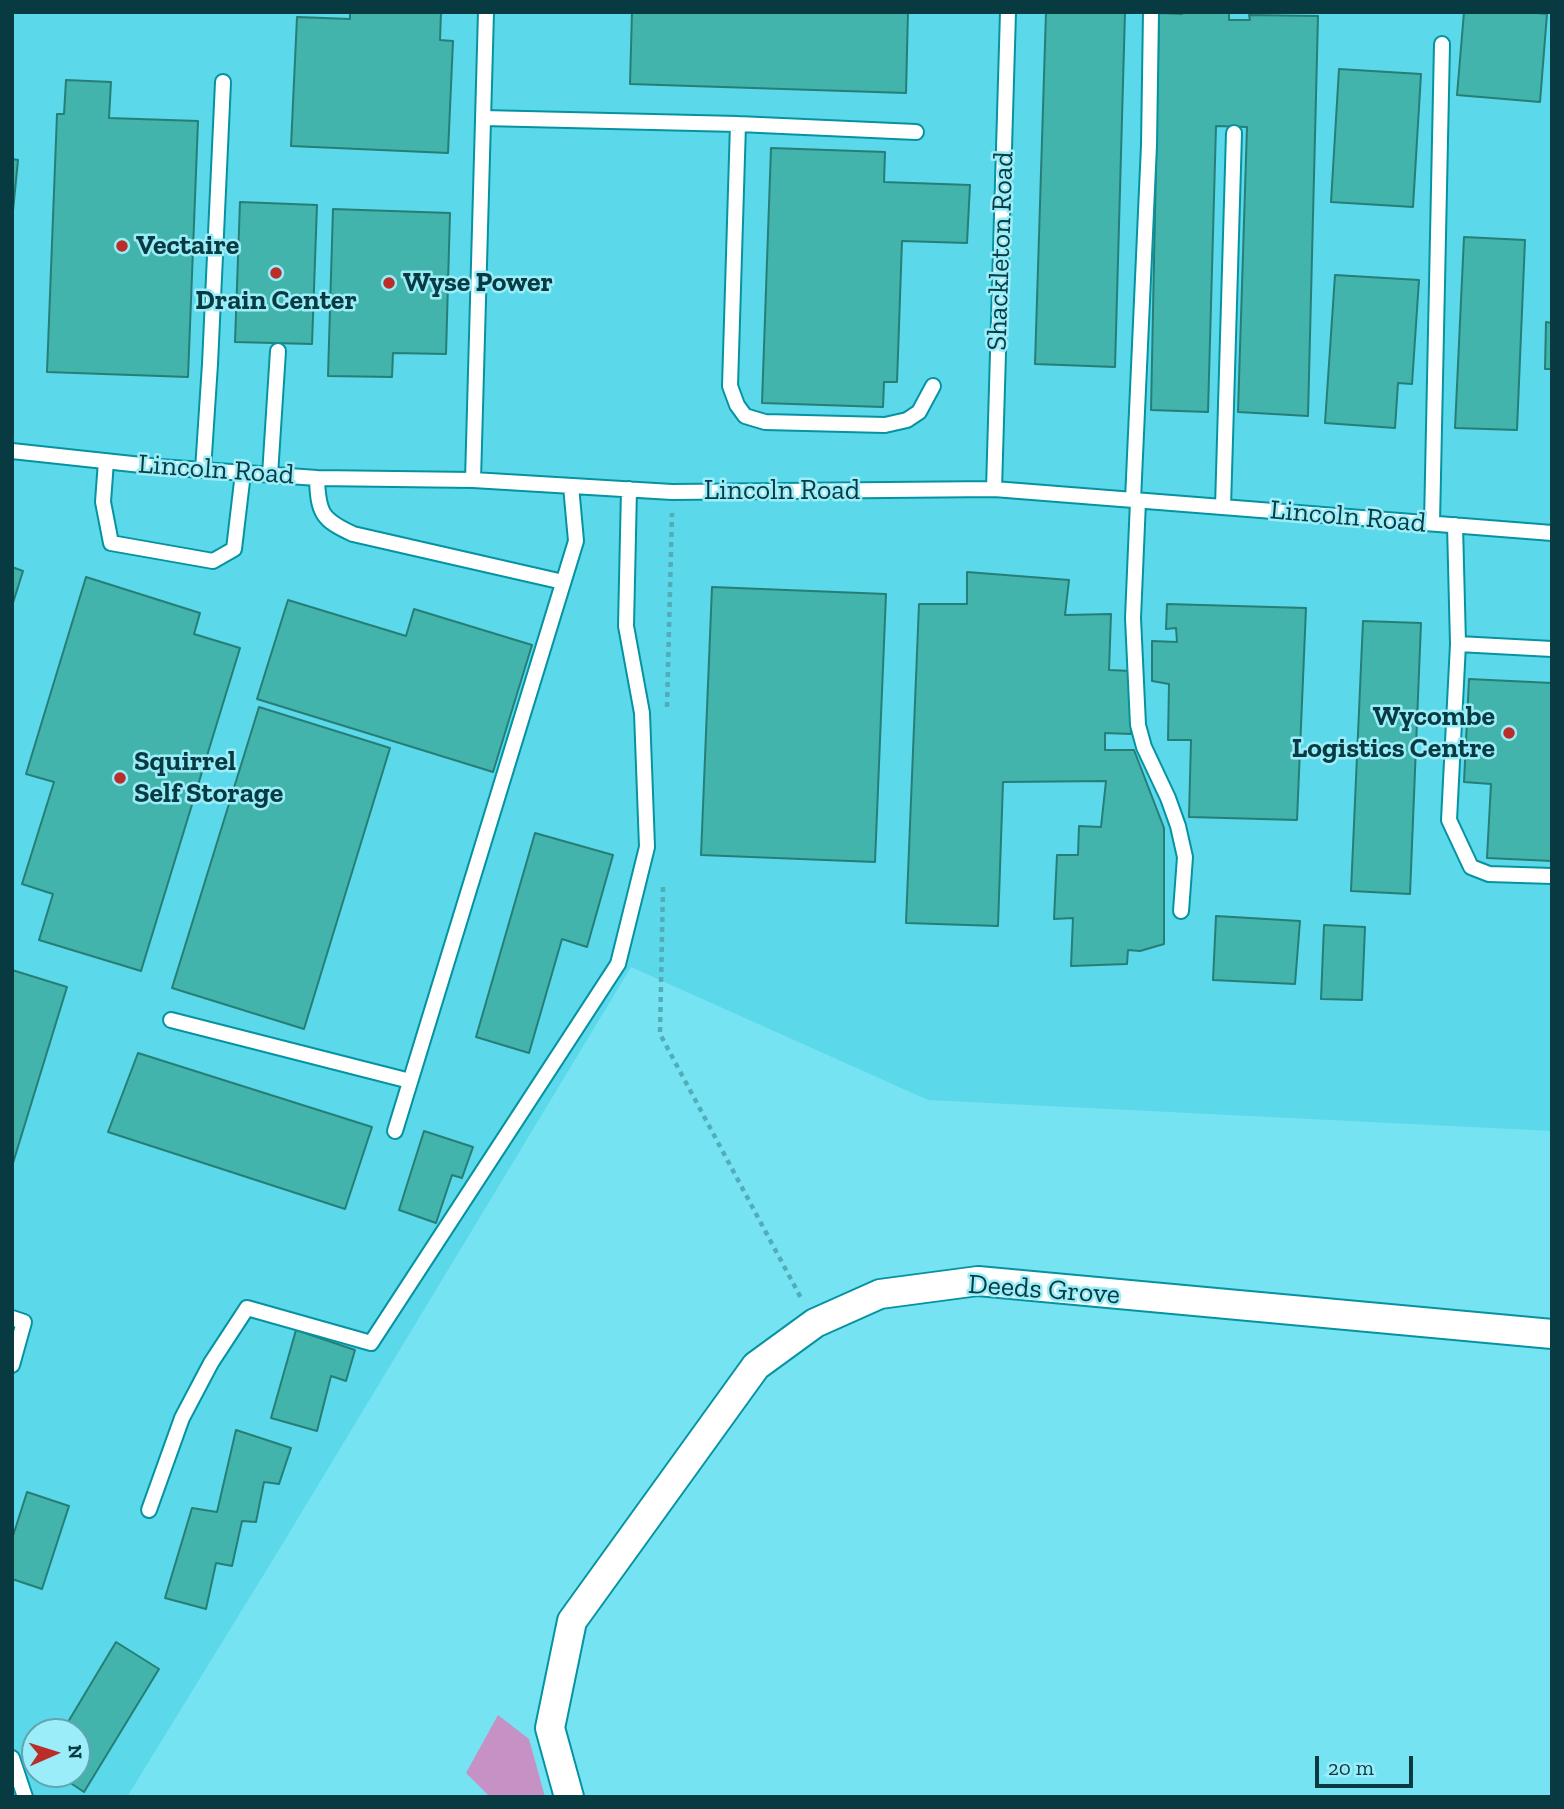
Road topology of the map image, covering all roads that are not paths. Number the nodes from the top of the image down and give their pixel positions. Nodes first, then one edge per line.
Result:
1 (486, 12) edge
2 (1008, 12) edge
3 (1151, 12) edge
4 (1442, 44) dead end
5 (223, 82) dead end
6 (483, 118) junction
7 (738, 124) junction
8 (916, 132) dead end
9 (1234, 133) dead end
10 (278, 351) dead end
11 (933, 386) dead end
12 (12, 451) edge
13 (106, 461) junction
14 (203, 470) junction
15 (243, 473) junction
16 (270, 475) junction
17 (317, 478) junction
18 (473, 480) junction
19 (570, 486) junction
20 (629, 489) junction
21 (994, 489) junction
22 (1136, 500) junction
23 (1223, 507) junction
24 (1432, 523) junction
25 (1455, 525) junction
26 (1552, 533) edge
27 (563, 582) junction
28 (1458, 644) junction
29 (1552, 649) edge
30 (1552, 876) edge
31 (1181, 911) dead end
32 (171, 1020) dead end
33 (410, 1081) junction
34 (395, 1131) dead end
35 (12, 1318) edge
36 (1552, 1334) edge
37 (12, 1365) edge
38 (149, 1510) dead end
39 (16, 1755) edge
40 (24, 1797) edge
41 (569, 1797) edge

1 - 6 lane
2 - 21 lane, Shackleton Road
3 - 22 lane
4 - 24 lane
5 - 14 lane
6 - 7 lane
6 - 18 lane
7 - 8 lane
7 - 11 lane
9 - 23 lane
10 - 16 lane
12 - 13 lane, Lincoln Road
13 - 14 lane, Lincoln Road
13 - 15 lane
14 - 15 lane, Lincoln Road
15 - 16 lane, Lincoln Road
16 - 17 lane, Lincoln Road
17 - 18 lane, Lincoln Road
17 - 27 lane
18 - 19 lane, Lincoln Road
19 - 20 lane, Lincoln Road
19 - 27 lane
20 - 21 lane, Lincoln Road
20 - 38 lane
21 - 22 lane, Lincoln Road
22 - 23 lane, Lincoln Road
22 - 31 lane
23 - 24 lane, Lincoln Road
24 - 25 lane, Lincoln Road
25 - 26 lane, Lincoln Road
25 - 28 lane
27 - 33 lane
28 - 29 lane
28 - 30 lane
32 - 33 lane
33 - 34 lane
35 - 37 lane
36 - 41 street, Deeds Grove
39 - 40 lane

